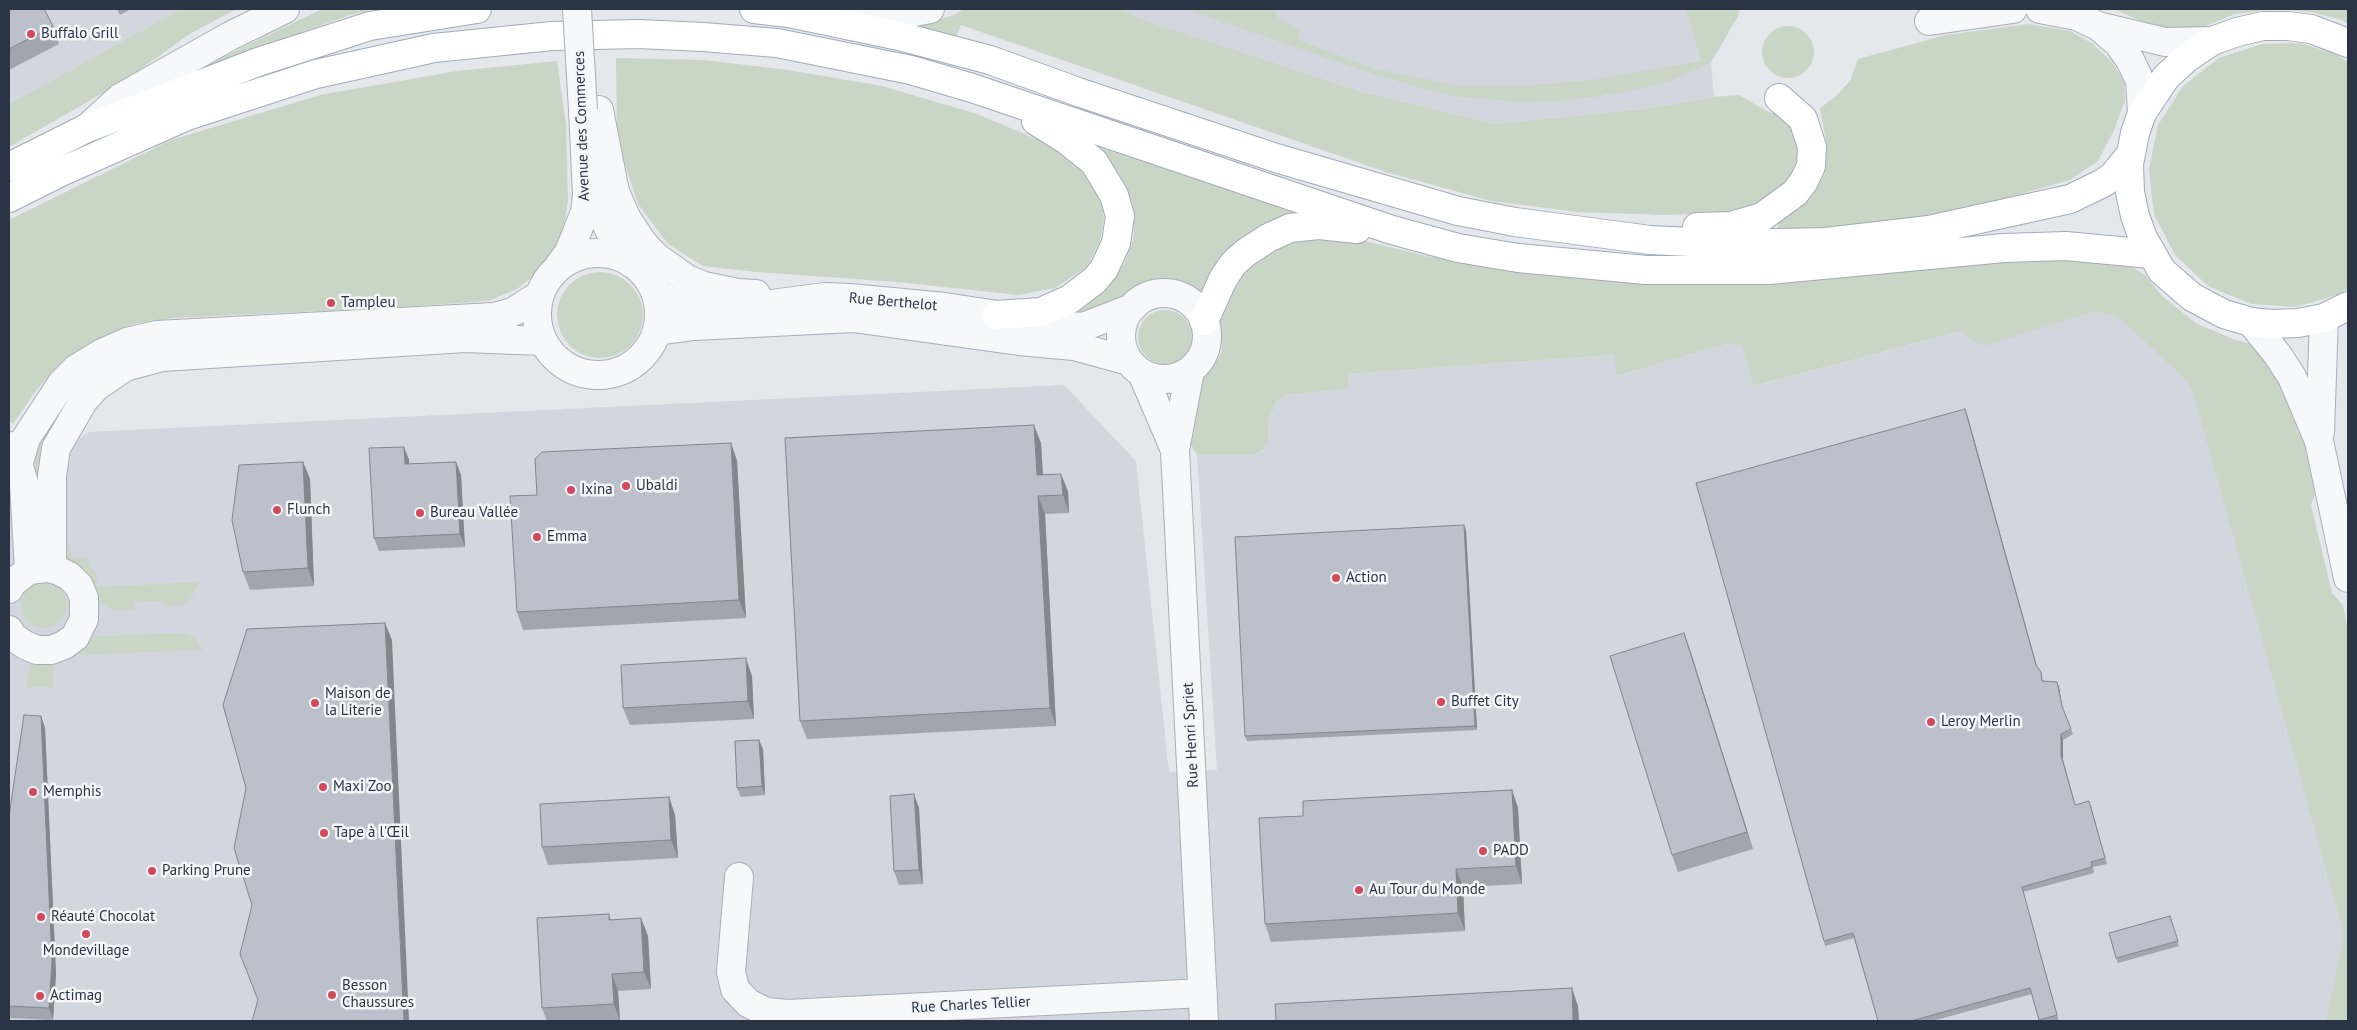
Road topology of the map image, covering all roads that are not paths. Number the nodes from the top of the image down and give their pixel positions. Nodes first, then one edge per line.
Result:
1 (285, 9) edge
2 (476, 9) edge
3 (578, 9) edge
4 (595, 9) edge
5 (754, 9) edge
6 (930, 9) edge
7 (2013, 9) edge
8 (2040, 9) edge
9 (790, 13) junction
10 (1929, 22) dead end
11 (2098, 26) junction
12 (2212, 41) junction
13 (2348, 43) edge
14 (972, 88) junction
15 (1779, 98) dead end
16 (591, 110) junction
17 (2142, 113) junction
18 (85, 130) junction
19 (2130, 155) junction
20 (9, 167) edge
21 (9, 198) edge
22 (1541, 225) junction
23 (1392, 230) junction
24 (2152, 254) junction
25 (632, 263) junction
26 (559, 266) junction
27 (655, 291) junction
28 (539, 295) junction
29 (825, 298) junction
30 (2348, 306) edge
31 (1132, 308) junction
32 (996, 315) junction
33 (2324, 318) junction
34 (1204, 321) junction
35 (2250, 322) junction
36 (657, 331) junction
37 (542, 341) junction
38 (1136, 367) junction
39 (1190, 371) junction
40 (9, 435) edge
41 (2319, 441) junction
42 (1175, 450) junction
43 (20, 462) junction
44 (40, 570) junction
45 (2348, 578) edge
46 (9, 589) edge
47 (9, 630) edge
48 (739, 878) dead end
49 (1203, 993) junction
50 (1204, 1021) edge

1 - 18 street
2 - 18 main road
3 - 16 street, Avenue des Commerces, bridge
4 - 16 street, Avenue des Commerces
5 - 9 main road
6 - 9 street
7 - 10 street
8 - 11 street
9 - 22 main road
11 - 12 street
11 - 17 street
12 - 13 main road
12 - 17 main road
14 - 21 main road
14 - 23 main road
14 - 32 main road
15 - 22 main road
16 - 25 street, Avenue des Commerces
16 - 26 street, Avenue des Commerces
16 - 29 street
17 - 19 main road
18 - 20 main road
19 - 22 main road
19 - 24 main road
23 - 24 main road
23 - 34 main road
24 - 35 main road
25 - 26 street
25 - 27 street
26 - 28 street
27 - 29 street, Rue Berthelot
27 - 36 street
28 - 37 street
28 - 43 street
29 - 32 street, Rue Berthelot
30 - 33 main road
31 - 32 street, Rue Berthelot
31 - 34 street
31 - 38 street
33 - 35 main road
33 - 41 street
34 - 39 street
35 - 41 street
36 - 37 street
36 - 38 street, Rue Berthelot
37 - 44 street
38 - 39 street
38 - 42 street
39 - 42 street
40 - 43 street
41 - 45 street
42 - 49 street, Rue Henri Spriet
43 - 44 street
44 - 46 street
44 - 47 street
48 - 49 street, Rue Charles Tellier
49 - 50 street, Rue Henri Spriet

